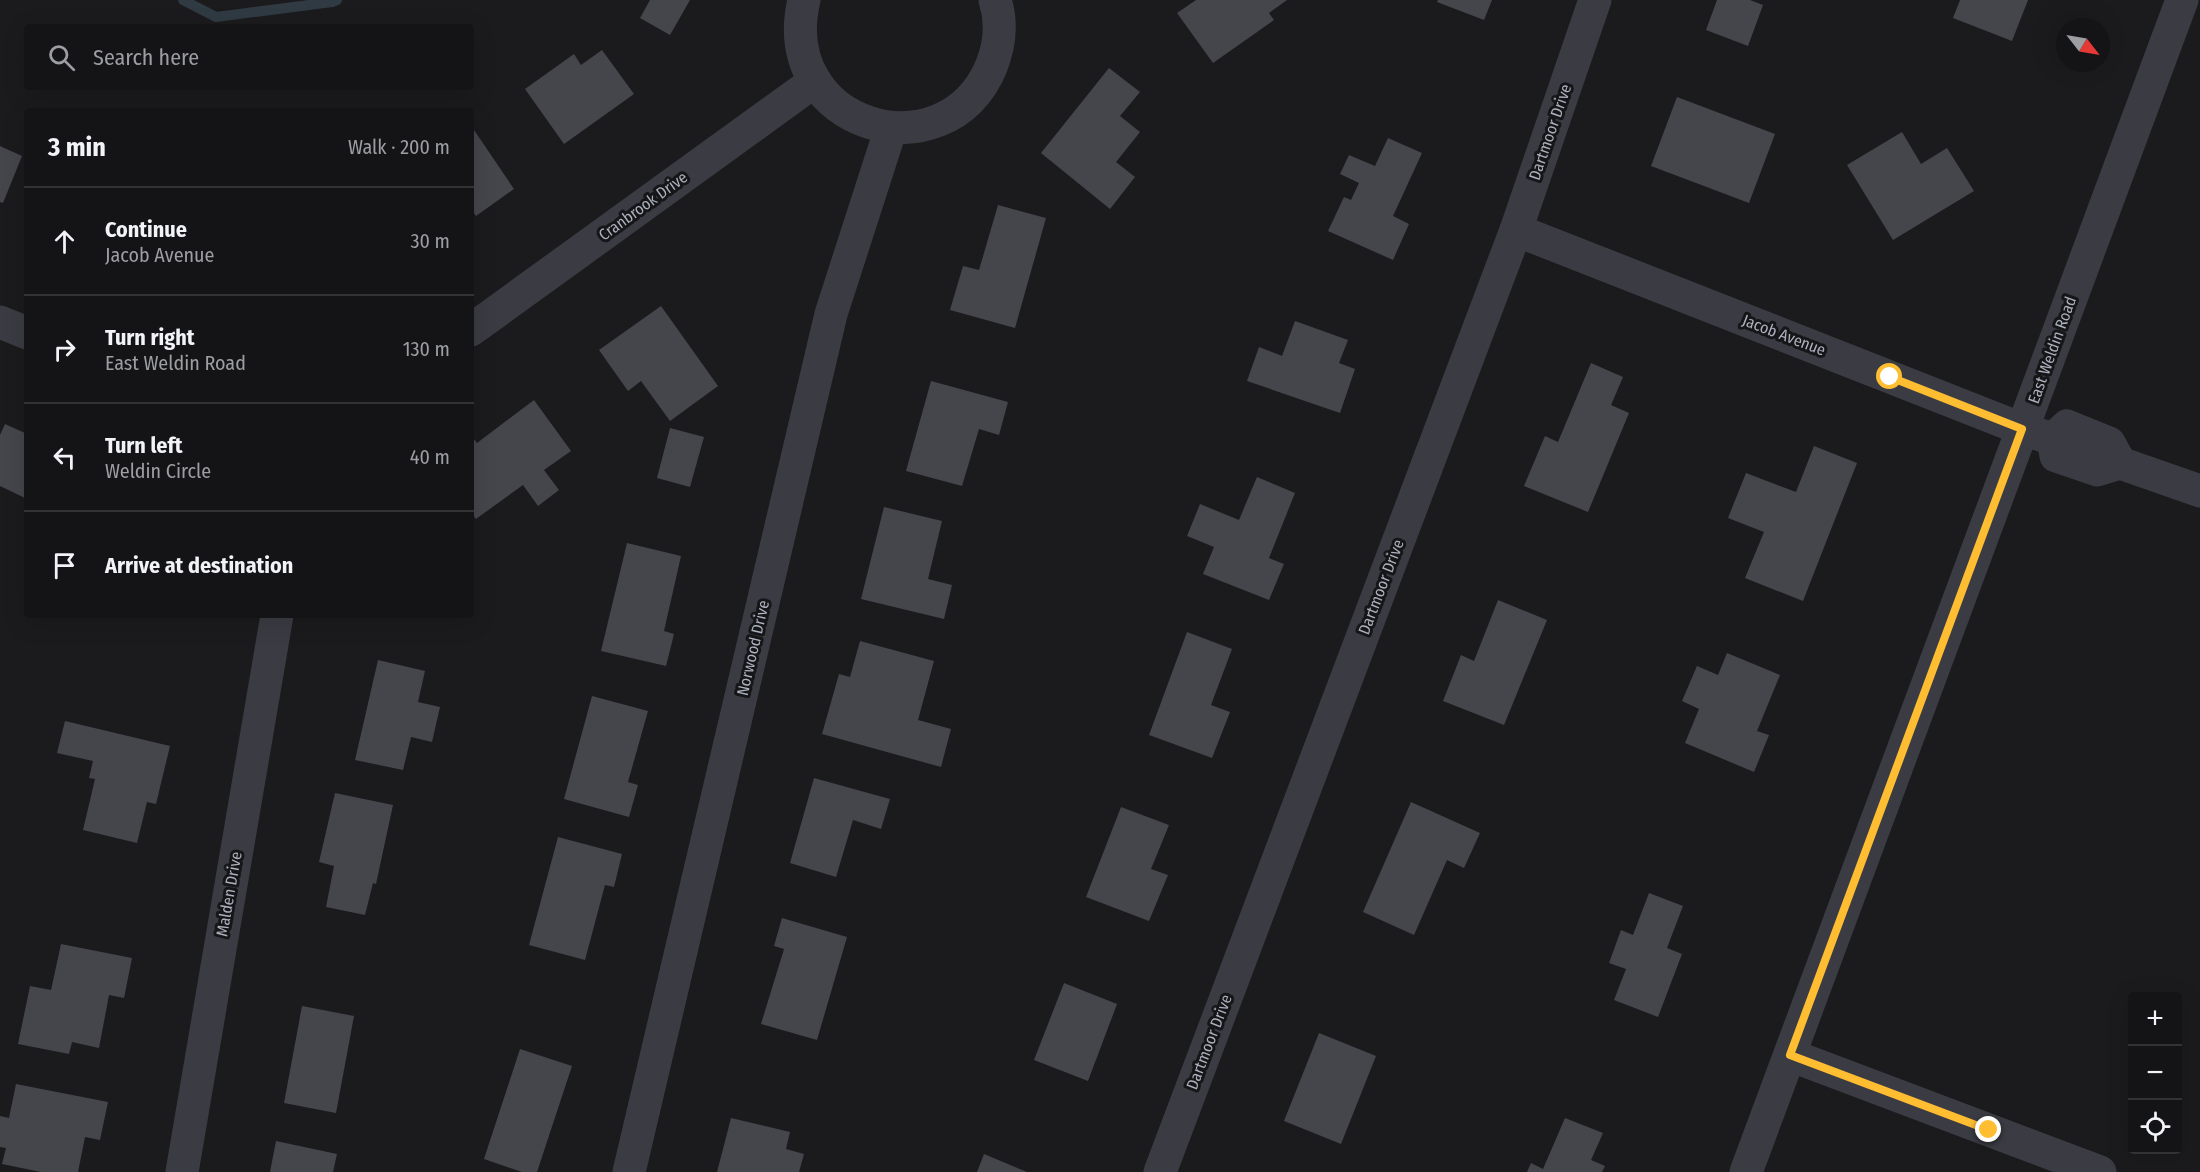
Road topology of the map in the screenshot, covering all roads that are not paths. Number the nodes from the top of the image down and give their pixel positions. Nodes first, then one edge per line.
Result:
1 (804, 0) edge
2 (995, 0) edge
3 (1595, 0) edge
4 (2182, 0) edge
5 (815, 81) junction
6 (891, 128) junction
7 (1516, 230) junction
8 (0, 322) edge
9 (474, 328) edge
10 (24, 332) edge
11 (2038, 434) junction
12 (2200, 491) edge
13 (276, 618) edge
14 (1790, 1055) junction
15 (182, 1172) edge
16 (630, 1172) edge
17 (1160, 1172) edge
18 (1746, 1172) edge
19 (2100, 1172) edge

1 - 5 street
2 - 6 street
3 - 7 street, Dartmoor Drive
4 - 11 street, East Weldin Road
5 - 6 street
5 - 9 street, Cranbrook Drive
6 - 16 street, Norwood Drive
7 - 11 street, Jacob Avenue
7 - 17 street, Dartmoor Drive
8 - 10 street
11 - 12 street
11 - 14 street, East Weldin Road
13 - 15 street, Malden Drive
14 - 18 street, East Weldin Road
14 - 19 street

